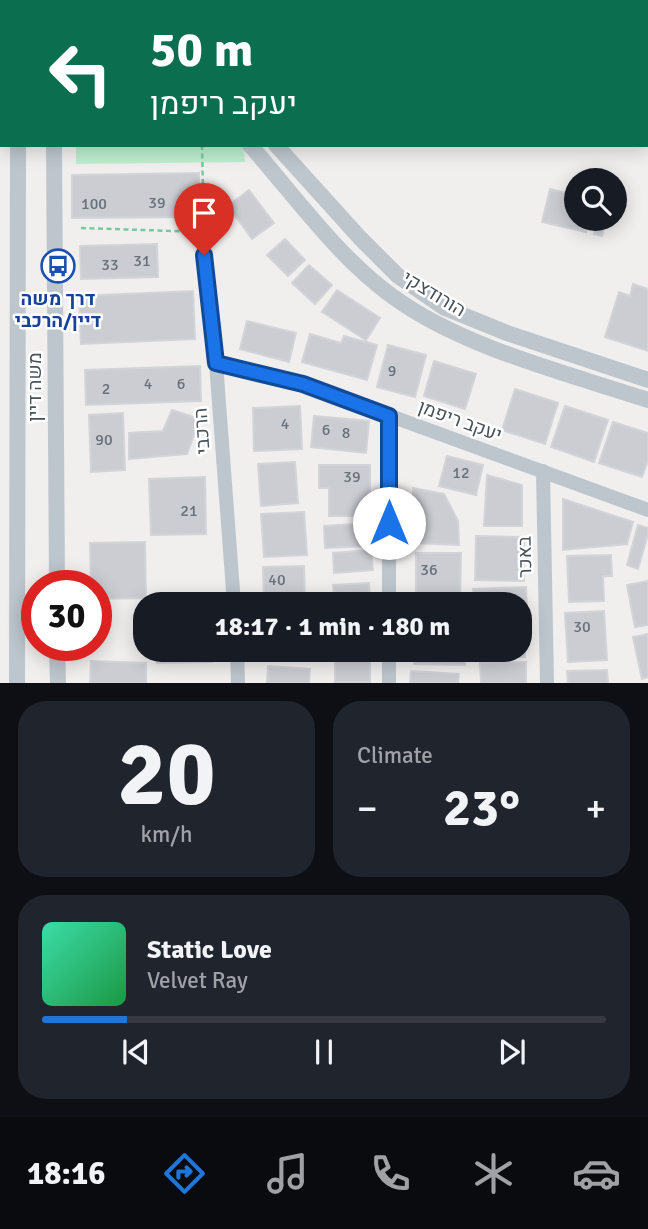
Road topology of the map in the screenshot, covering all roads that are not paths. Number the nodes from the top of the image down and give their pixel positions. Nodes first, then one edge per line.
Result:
1 (18, 147) edge
2 (54, 147) edge
3 (252, 147) edge
4 (278, 147) edge
5 (204, 255) road end
6 (216, 363) junction
7 (648, 380) edge
8 (648, 400) edge
9 (389, 416) junction
10 (542, 471) junction
11 (648, 510) edge
12 (57, 570) edge
13 (233, 592) edge
14 (389, 592) edge
15 (57, 661) edge
16 (237, 662) edge
17 (389, 662) edge
18 (17, 683) edge
19 (58, 683) edge
20 (238, 683) edge
21 (389, 683) edge
22 (547, 683) edge

1 - 18 street, משה דיין
2 - 12 street, משה דיין
3 - 8 street, הורודצקי
4 - 7 street, הורודצקי
5 - 6 street, הרכבי
6 - 9 street, יעקב ריפמן
6 - 13 street, הרכבי
9 - 10 street, יעקב ריפמן
9 - 14 street
10 - 11 street, יעקב ריפמן
10 - 22 street, באכר
15 - 19 street
16 - 20 street
17 - 21 street

